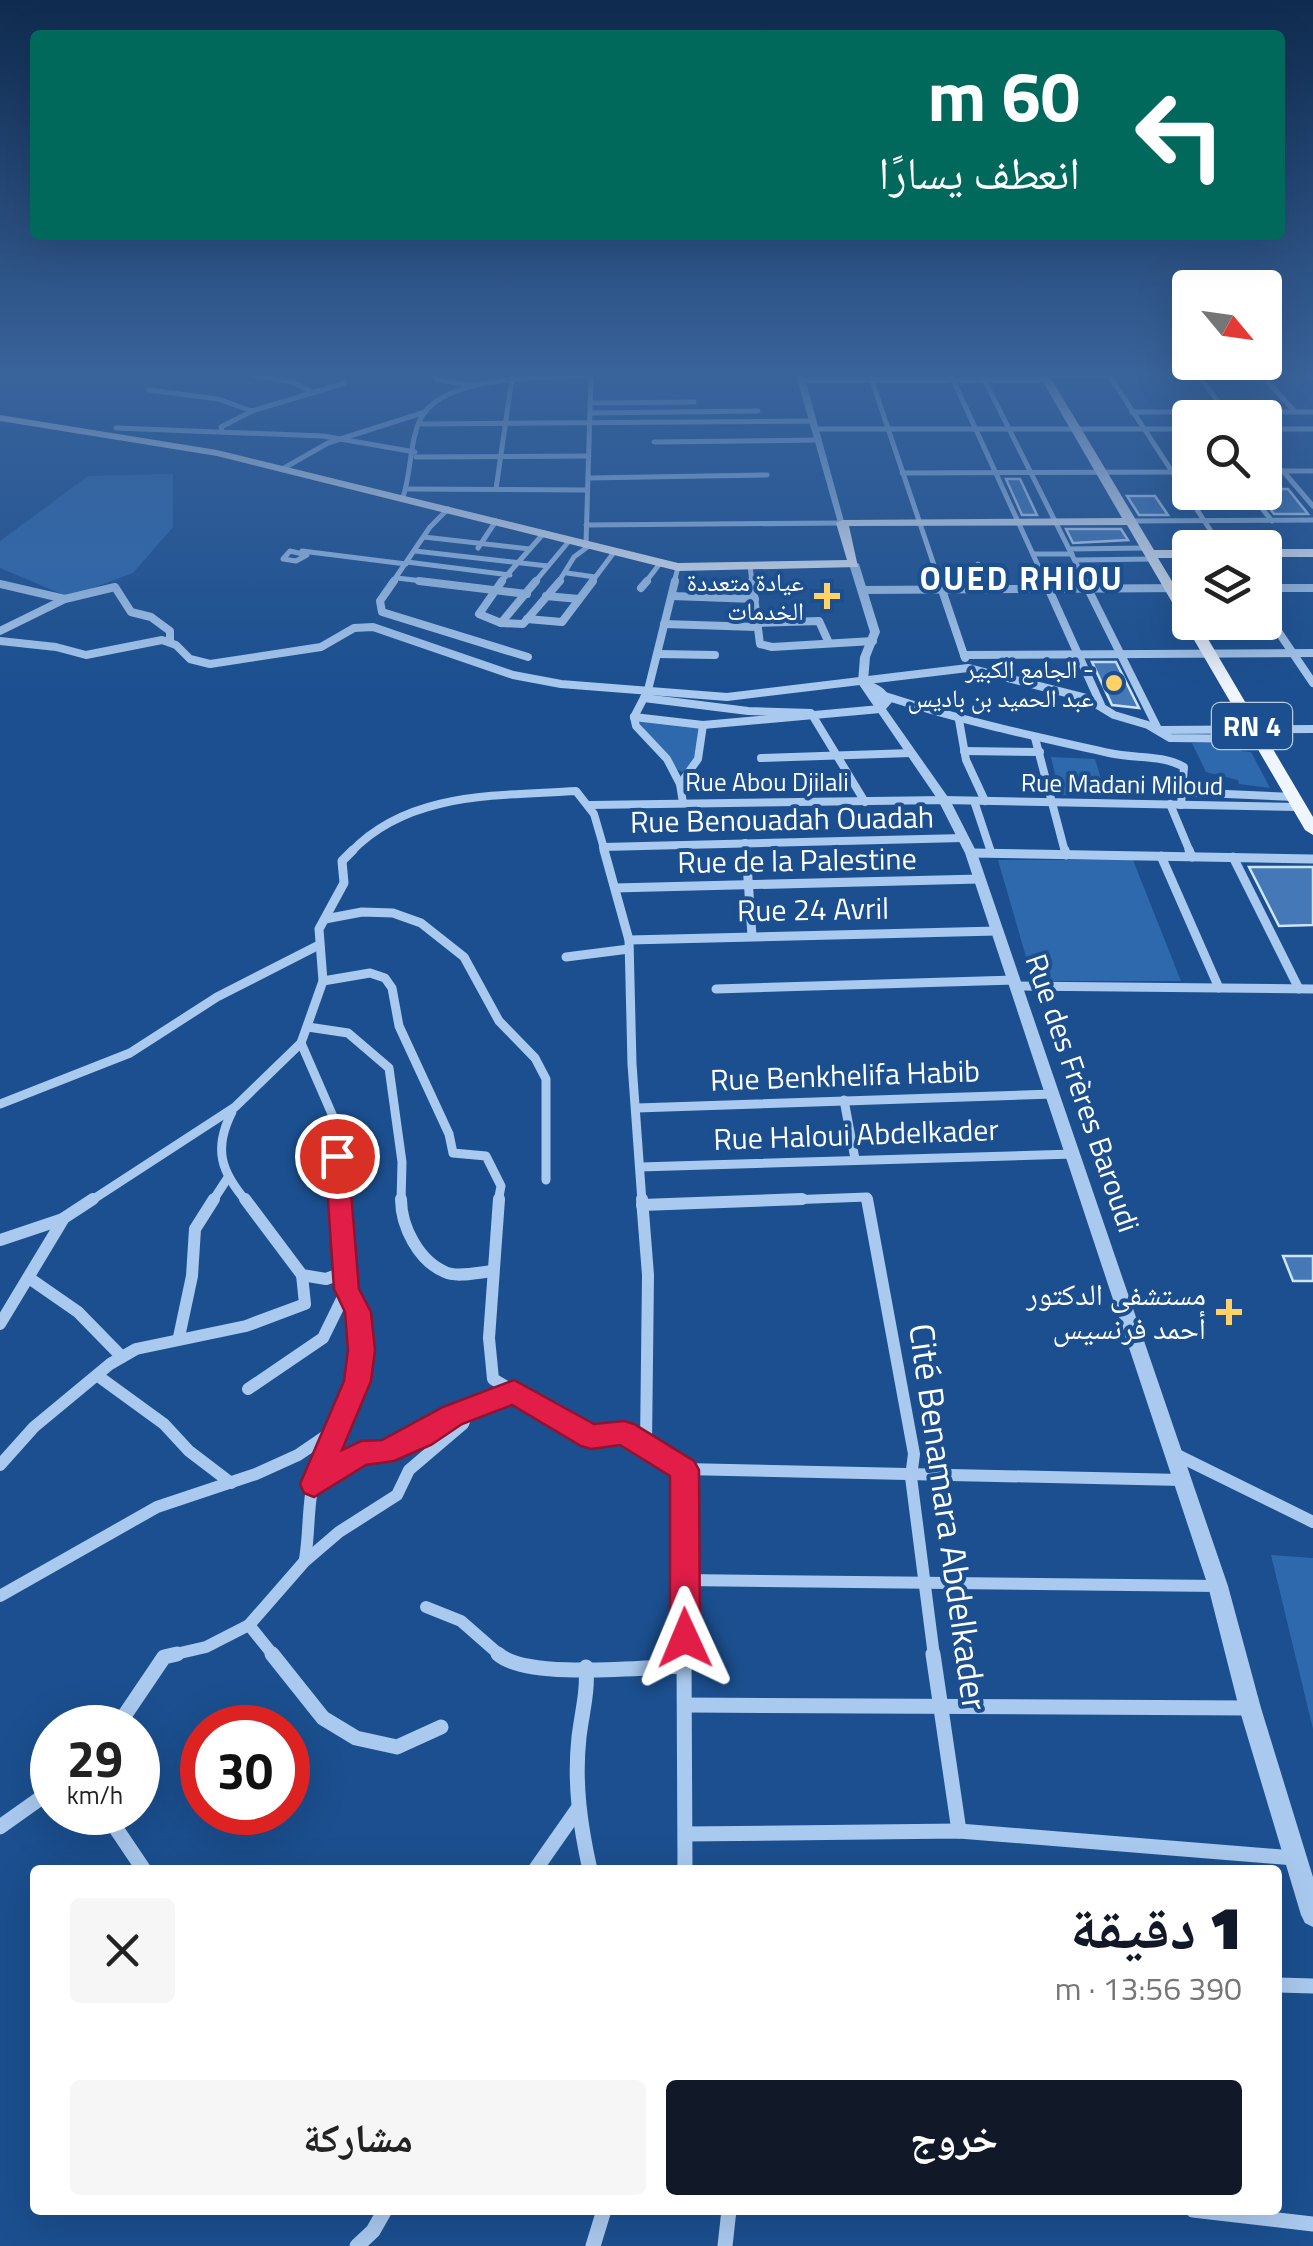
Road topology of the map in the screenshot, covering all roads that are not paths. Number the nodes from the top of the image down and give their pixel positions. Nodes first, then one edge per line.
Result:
1 (341, 480) edge
2 (409, 480) edge
3 (497, 480) edge
4 (588, 480) edge
5 (830, 480) edge
6 (904, 480) edge
7 (999, 480) edge
8 (1033, 480) edge
9 (1106, 480) edge
10 (1175, 480) edge
11 (1291, 480) edge
12 (496, 490) junction
13 (588, 490) junction
14 (405, 493) junction
15 (1313, 506) edge
16 (448, 509) junction
17 (1264, 510) edge
18 (1272, 520) junction
19 (1313, 520) edge
20 (1129, 521) junction
21 (1204, 521) junction
22 (496, 522) junction
23 (919, 522) junction
24 (1018, 522) junction
25 (1055, 522) junction
26 (842, 523) junction
27 (586, 525) junction
28 (1210, 530) edge
29 (544, 533) junction
30 (424, 536) junction
31 (570, 540) junction
32 (482, 544) junction
33 (588, 544) junction
34 (530, 549) junction
35 (302, 551) dead end
36 (415, 551) junction
37 (615, 551) junction
38 (1282, 553) edge
39 (1313, 553) edge
40 (1034, 554) junction
41 (1072, 554) junction
42 (1150, 554) junction
43 (1172, 554) edge
44 (470, 556) junction
45 (661, 562) junction
46 (407, 563) junction
47 (520, 563) junction
48 (854, 564) junction
49 (978, 564) dead end
50 (548, 566) junction
51 (678, 566) junction
52 (750, 566) junction
53 (567, 574) junction
54 (510, 575) junction
55 (595, 576) junction
56 (397, 578) junction
57 (0, 584) edge
58 (641, 588) dead end
59 (1170, 588) junction
60 (1282, 588) edge
61 (1313, 588) edge
62 (988, 589) junction
63 (1050, 589) junction
64 (1090, 589) junction
65 (496, 590) junction
66 (862, 590) junction
67 (940, 590) junction
68 (1172, 591) edge
69 (527, 594) junction
70 (546, 596) junction
71 (672, 596) junction
72 (65, 599) junction
73 (579, 599) junction
74 (755, 599) junction
75 (382, 612) junction
76 (527, 619) junction
77 (502, 623) junction
78 (664, 624) junction
79 (757, 625) junction
80 (373, 627) junction
81 (0, 631) edge
82 (1282, 636) edge
83 (828, 640) junction
84 (1201, 640) edge
85 (0, 641) edge
86 (873, 641) junction
87 (170, 642) junction
88 (1208, 652) junction
89 (1293, 652) junction
90 (1122, 653) junction
91 (1313, 653) edge
92 (658, 654) junction
93 (1079, 654) junction
94 (715, 655) dead end
95 (964, 655) junction
96 (528, 657) dead end
97 (968, 668) junction
98 (1313, 682) edge
99 (863, 683) junction
100 (646, 694) junction
101 (727, 698) junction
102 (882, 702) junction
103 (1100, 705) junction
104 (725, 708) junction
105 (748, 711) junction
106 (815, 716) junction
107 (634, 718) junction
108 (959, 720) junction
109 (745, 723) junction
110 (703, 725) junction
111 (1313, 729) edge
112 (1158, 730) junction
113 (1256, 734) junction
114 (1036, 738) junction
115 (964, 751) junction
116 (1040, 752) junction
117 (911, 753) junction
118 (838, 756) junction
119 (762, 758) dead end
120 (680, 784) junction
121 (1181, 792) junction
122 (944, 800) junction
123 (979, 801) junction
124 (865, 802) junction
125 (1051, 802) junction
126 (1296, 802) junction
127 (683, 803) junction
128 (590, 804) junction
129 (1170, 804) junction
130 (1181, 804) junction
131 (1313, 830) edge
132 (744, 843) junction
133 (603, 846) junction
134 (967, 846) junction
135 (990, 854) junction
136 (1066, 855) junction
137 (1161, 856) junction
138 (1192, 857) junction
139 (1233, 857) junction
140 (1313, 858) edge
141 (980, 879) junction
142 (748, 884) junction
143 (615, 888) junction
144 (325, 919) junction
145 (998, 930) junction
146 (752, 936) junction
147 (629, 944) junction
148 (317, 946) junction
149 (566, 956) dead end
150 (322, 981) junction
151 (1016, 983) junction
152 (1220, 988) junction
153 (716, 989) dead end
154 (1299, 989) junction
155 (1313, 989) edge
156 (308, 1026) junction
157 (301, 1043) junction
158 (1053, 1094) junction
159 (844, 1100) junction
160 (0, 1104) edge
161 (235, 1107) junction
162 (638, 1108) junction
163 (1074, 1154) junction
164 (856, 1159) junction
165 (640, 1167) junction
166 (227, 1179) junction
167 (546, 1180) dead end
168 (642, 1205) junction
169 (64, 1218) junction
170 (0, 1239) edge
171 (493, 1271) junction
172 (345, 1272) junction
173 (302, 1276) junction
174 (30, 1278) junction
175 (347, 1289) junction
176 (0, 1324) edge
177 (179, 1338) junction
178 (122, 1357) junction
179 (98, 1376) junction
180 (248, 1389) dead end
181 (514, 1392) junction
182 (470, 1410) junction
183 (336, 1429) junction
184 (646, 1445) junction
185 (1174, 1454) junction
186 (0, 1465) edge
187 (684, 1470) junction
188 (911, 1477) junction
189 (1183, 1480) junction
190 (230, 1483) junction
191 (314, 1484) junction
192 (1313, 1522) edge
193 (304, 1562) junction
194 (684, 1580) junction
195 (923, 1584) junction
196 (1218, 1586) junction
197 (0, 1596) edge
198 (426, 1608) dead end
199 (249, 1625) junction
200 (685, 1666) junction
201 (586, 1667) junction
202 (132, 1705) edge
203 (686, 1705) junction
204 (940, 1706) junction
205 (1250, 1708) junction
206 (442, 1727) dead end
207 (30, 1806) edge
208 (577, 1810) junction
209 (0, 1827) edge
210 (958, 1831) junction
211 (686, 1834) junction
212 (120, 1835) edge
213 (1295, 1858) junction
214 (141, 1865) edge
215 (538, 1865) edge
216 (589, 1865) edge
217 (685, 1865) edge
218 (1313, 1916) edge
219 (1282, 1985) edge
220 (1313, 1986) edge
221 (382, 2215) edge
222 (602, 2215) edge
223 (728, 2215) edge
224 (1236, 2215) edge
225 (1313, 2224) edge
226 (357, 2246) edge
227 (593, 2246) edge
228 (725, 2246) edge

1 - 14 main road
2 - 14 street
3 - 12 street
4 - 13 street
5 - 26 street
6 - 23 street
7 - 24 street
8 - 25 street
9 - 20 main road, RN 4
10 - 21 street
11 - 15 street
12 - 13 street
12 - 14 street
13 - 27 street
14 - 16 main road
16 - 22 main road
16 - 30 street
17 - 18 street
18 - 19 street
18 - 21 street
20 - 21 street
20 - 25 main road
20 - 42 main road, RN 4
21 - 28 street
22 - 29 main road
22 - 32 street
23 - 24 main road
23 - 26 main road
23 - 67 street
24 - 25 main road
24 - 40 street
25 - 41 street
26 - 27 street
26 - 48 main road
27 - 33 street
29 - 31 main road
29 - 34 street
30 - 32 street
30 - 36 street
31 - 33 main road
31 - 50 street
32 - 34 street
32 - 44 street
33 - 37 main road
33 - 53 street
34 - 47 street
35 - 46 street
36 - 44 street
36 - 46 street
37 - 45 main road
37 - 55 street
38 - 39 main road
40 - 41 street
40 - 63 street
41 - 42 street
41 - 42 street
41 - 64 street
42 - 43 main road
42 - 59 main road, RN 4
44 - 47 street
45 - 51 main road
45 - 58 street
46 - 54 street
46 - 56 street
47 - 50 street
47 - 54 street
48 - 52 main road
48 - 66 street
49 - 62 street
50 - 69 street
51 - 52 main road
51 - 71 street
52 - 74 street
53 - 55 street
53 - 70 street
54 - 65 street
55 - 73 street
56 - 65 street
56 - 75 street
57 - 72 street
59 - 64 street
59 - 68 main road, RN 4
60 - 61 street
62 - 63 street
62 - 67 street
63 - 64 street
63 - 93 street
64 - 90 street
65 - 69 street
65 - 77 street
66 - 67 street
66 - 86 street
67 - 95 street
69 - 77 street
70 - 73 street
70 - 76 street
71 - 74 street
71 - 78 street
72 - 81 street
72 - 87 street
73 - 76 street
74 - 79 street
75 - 80 street
75 - 96 street
76 - 77 street
78 - 79 street
78 - 92 street
79 - 83 street
79 - 83 street
80 - 87 street
80 - 100 street
82 - 89 street
83 - 86 street
84 - 88 main road, RN 4
85 - 87 street
86 - 99 street
88 - 89 street
88 - 90 street
88 - 113 main road, RN 4
89 - 91 street
89 - 98 street
90 - 93 street
90 - 112 street
92 - 94 street
92 - 100 street
93 - 95 street
93 - 103 street
95 - 97 street
97 - 99 street
97 - 103 street
99 - 101 street
99 - 102 street, Rue des Frères Baroudi
100 - 101 street
100 - 104 street
100 - 107 street
101 - 104 street
102 - 106 street
102 - 108 street
102 - 117 street, Rue des Frères Baroudi
103 - 112 street
104 - 105 street
105 - 106 street
105 - 109 street
106 - 109 street
106 - 118 street
107 - 110 street
107 - 120 street
108 - 114 street
108 - 115 street
109 - 110 street
110 - 120 street
111 - 113 street
112 - 113 street
113 - 126 main road, RN 4
114 - 116 street
114 - 121 street
115 - 116 street
115 - 123 street
116 - 125 street
117 - 118 street
117 - 122 street, Rue des Frères Baroudi
118 - 119 street
118 - 124 street
120 - 127 street
121 - 126 street, Rue Madani Miloud
121 - 130 street
122 - 123 street, Rue Madani Miloud
122 - 124 street, Rue Abou Djilali
122 - 134 street, Rue des Frères Baroudi
123 - 125 street, Rue Madani Miloud
123 - 135 street
124 - 127 street, Rue Abou Djilali
125 - 129 street, Rue Madani Miloud
125 - 136 street
126 - 130 street, Rue Madani Miloud
126 - 131 main road, RN 4
127 - 128 street, Rue Abou Djilali
128 - 133 street
128 - 144 street, Rue Abou Djilali
129 - 130 street, Rue Madani Miloud
129 - 138 street
132 - 133 street, Rue Benouadah Ouadah
132 - 134 street, Rue Benouadah Ouadah
132 - 142 street
133 - 143 street
134 - 135 street, Rue Benouadah Ouadah
134 - 141 street, Rue des Frères Baroudi
135 - 136 street, Rue Benouadah Ouadah
136 - 137 street, Rue Benouadah Ouadah
137 - 138 street, Rue Benouadah Ouadah
137 - 152 street
138 - 139 street, Rue Benouadah Ouadah
139 - 140 street, Rue Benouadah Ouadah
139 - 154 street
141 - 142 street, Rue de la Palestine
141 - 145 street, Rue des Frères Baroudi
142 - 143 street, Rue de la Palestine
142 - 146 street
143 - 147 street
144 - 148 street
144 - 167 street
145 - 146 street, Rue 24 Avril
145 - 151 street, Rue des Frères Baroudi
146 - 147 street, Rue 24 Avril
147 - 149 street, Rue 24 Avril
147 - 162 street
148 - 150 street
148 - 160 street
150 - 156 street
150 - 171 street
151 - 152 street
151 - 153 street
151 - 158 street, Rue des Frères Baroudi
152 - 154 street
154 - 155 street
156 - 157 street
156 - 171 street
157 - 161 street
157 - 172 street
158 - 159 street, Rue Benkhelifa Habib
158 - 163 street, Rue des Frères Baroudi
159 - 162 street, Rue Benkhelifa Habib
159 - 164 street
161 - 166 street
161 - 169 street
162 - 165 street
163 - 164 street, Rue Haloui Abdelkader
163 - 185 street, Rue des Frères Baroudi
164 - 165 street, Rue Haloui Abdelkader
165 - 168 street
166 - 173 street
166 - 177 street
168 - 184 street
168 - 188 street, Cité Benamara Abdelkader
169 - 170 street
169 - 174 street
171 - 181 street
172 - 173 street
172 - 175 street
173 - 177 street
174 - 176 street
174 - 178 street
175 - 180 street
175 - 183 street
177 - 178 street
178 - 179 street
179 - 186 street
179 - 190 street
181 - 182 street
181 - 184 street
182 - 191 street
182 - 193 street
183 - 190 street
183 - 191 street
184 - 187 street
185 - 189 street, Rue des Frères Baroudi
185 - 192 street
187 - 188 street
187 - 194 street
188 - 189 street
188 - 195 street, Cité Benamara Abdelkader
189 - 196 street, Rue des Frères Baroudi
190 - 197 street
191 - 193 street
193 - 199 street
194 - 195 street
194 - 200 street
195 - 196 street
195 - 204 street, Cité Benamara Abdelkader
196 - 205 street, Rue des Frères Baroudi
198 - 201 street
199 - 202 street
199 - 206 street
200 - 201 street
200 - 203 street
201 - 208 street
203 - 204 street
203 - 211 street
204 - 205 street
204 - 210 street, Cité Benamara Abdelkader
205 - 213 street, Rue des Frères Baroudi
207 - 209 street
208 - 215 street
208 - 216 street
210 - 211 street
210 - 213 street
211 - 217 street
212 - 214 street
213 - 218 street, Rue des Frères Baroudi
219 - 220 street
221 - 226 street
222 - 227 street
223 - 228 street
224 - 225 street

